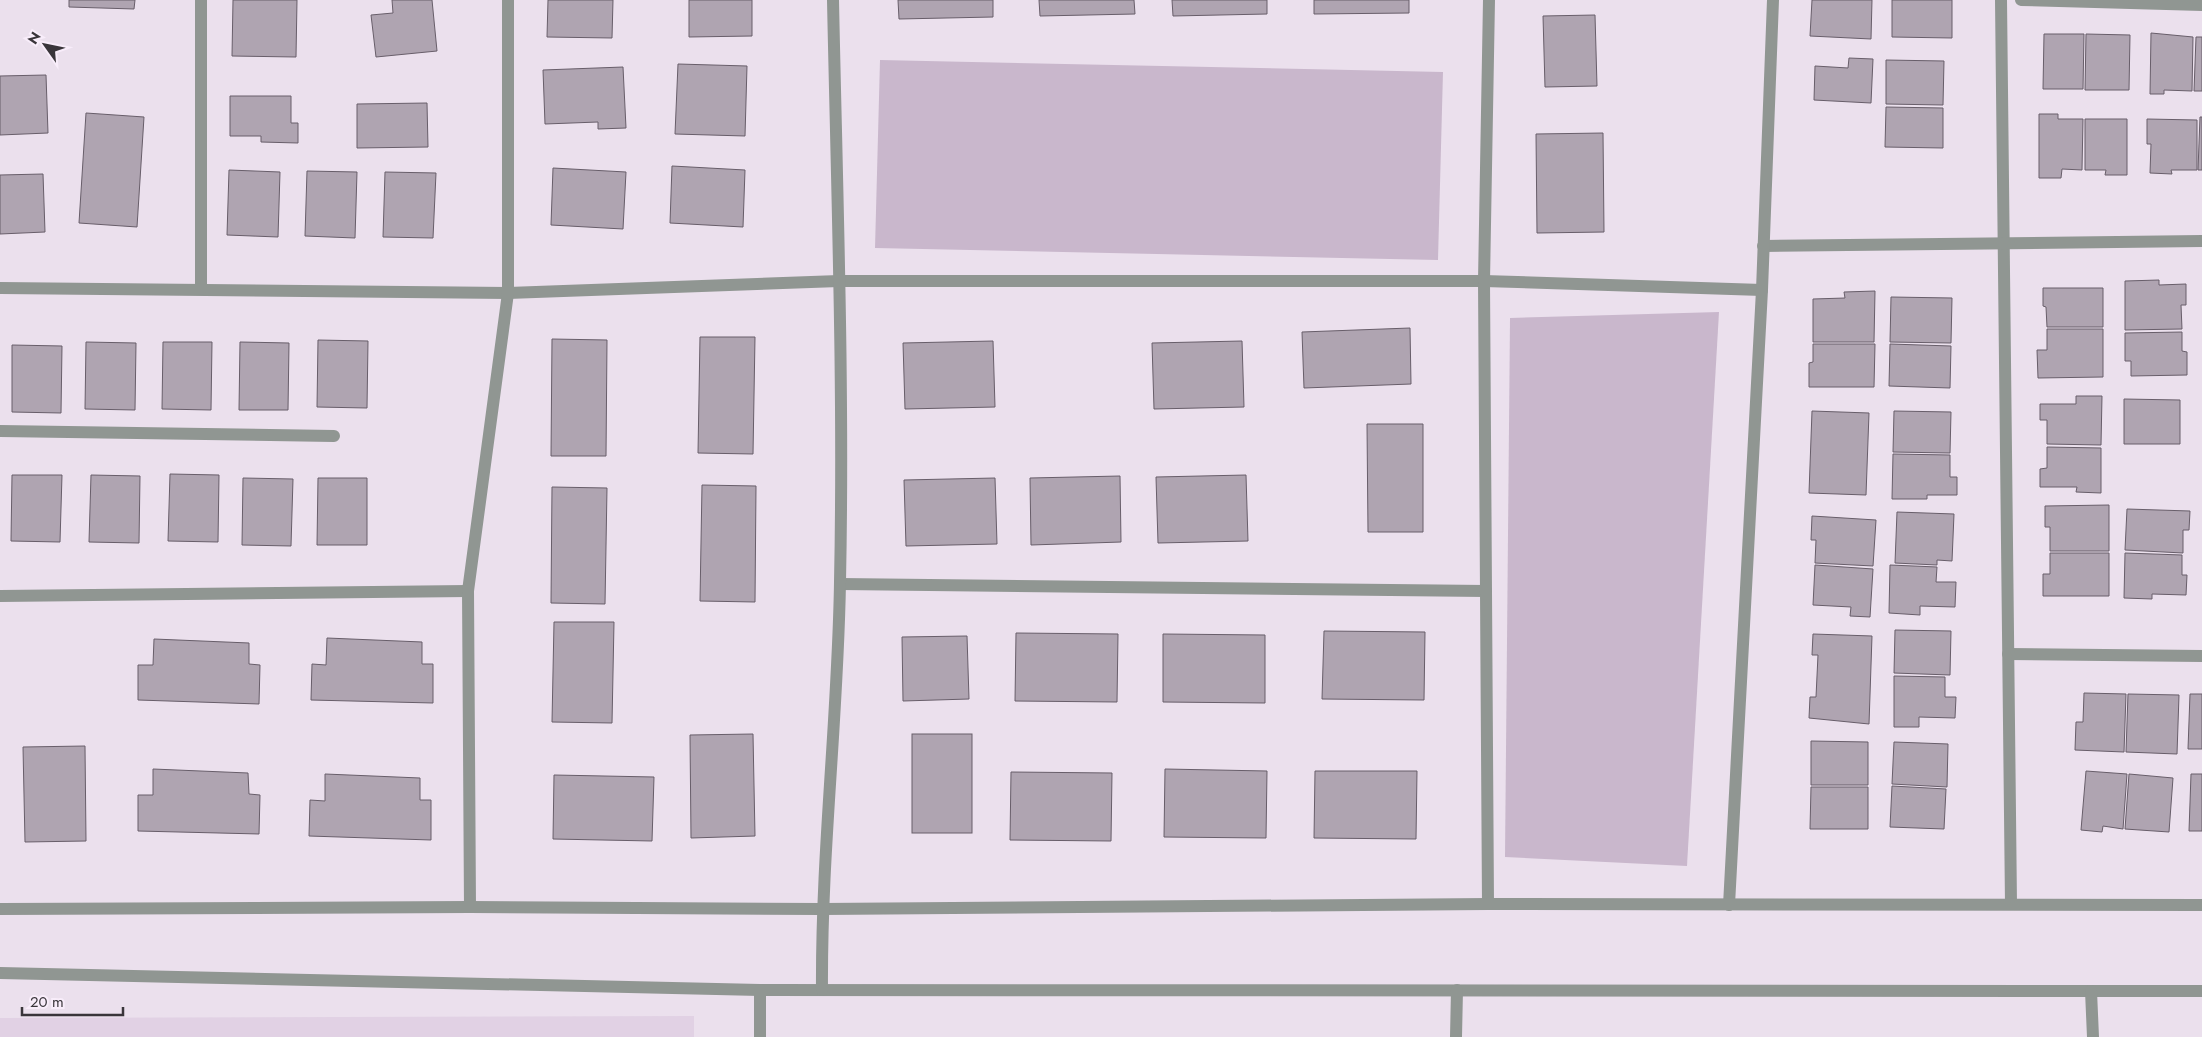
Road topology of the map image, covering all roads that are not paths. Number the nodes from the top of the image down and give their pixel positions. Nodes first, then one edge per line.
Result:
1 (201, 0) edge
2 (508, 0) edge
3 (833, 0) edge
4 (1489, 0) edge
5 (1773, 0) edge
6 (2001, 0) edge
7 (2021, 0) edge
8 (2202, 5) edge
9 (2202, 241) edge
10 (2004, 244) junction
11 (1763, 246) junction
12 (839, 281) junction
13 (1484, 281) junction
14 (0, 288) edge
15 (200, 290) junction
16 (1762, 290) junction
17 (508, 293) junction
18 (0, 432) edge
19 (334, 436) dead end
20 (840, 584) junction
21 (468, 591) junction
22 (1486, 591) junction
23 (0, 596) edge
24 (2008, 654) junction
25 (2202, 656) edge
26 (1488, 904) junction
27 (2011, 904) junction
28 (2202, 904) edge
29 (1729, 905) junction
30 (470, 906) junction
31 (0, 909) edge
32 (822, 910) junction
33 (0, 973) edge
34 (760, 990) junction
35 (822, 990) junction
36 (1457, 990) junction
37 (2091, 991) junction
38 (2202, 991) edge
39 (760, 1037) edge
40 (1456, 1037) edge
41 (2093, 1037) edge

1 - 15 street
2 - 17 street
3 - 12 street
4 - 13 street
5 - 11 street
6 - 10 street
7 - 8 street
9 - 10 street
10 - 11 street
10 - 24 street
11 - 16 street
12 - 13 street
12 - 17 street
12 - 20 street
13 - 16 street
13 - 22 street
14 - 15 street
15 - 17 street
16 - 29 street
17 - 21 street
18 - 19 street
20 - 22 street
20 - 32 street
21 - 23 street
21 - 30 street
22 - 26 street
24 - 25 street
24 - 27 street
26 - 29 street
26 - 32 street
27 - 28 street
27 - 29 street
30 - 31 street
30 - 32 street
32 - 35 street
33 - 34 street
34 - 35 street
34 - 39 street
35 - 36 street
36 - 37 street
36 - 40 street
37 - 38 street
37 - 41 street

